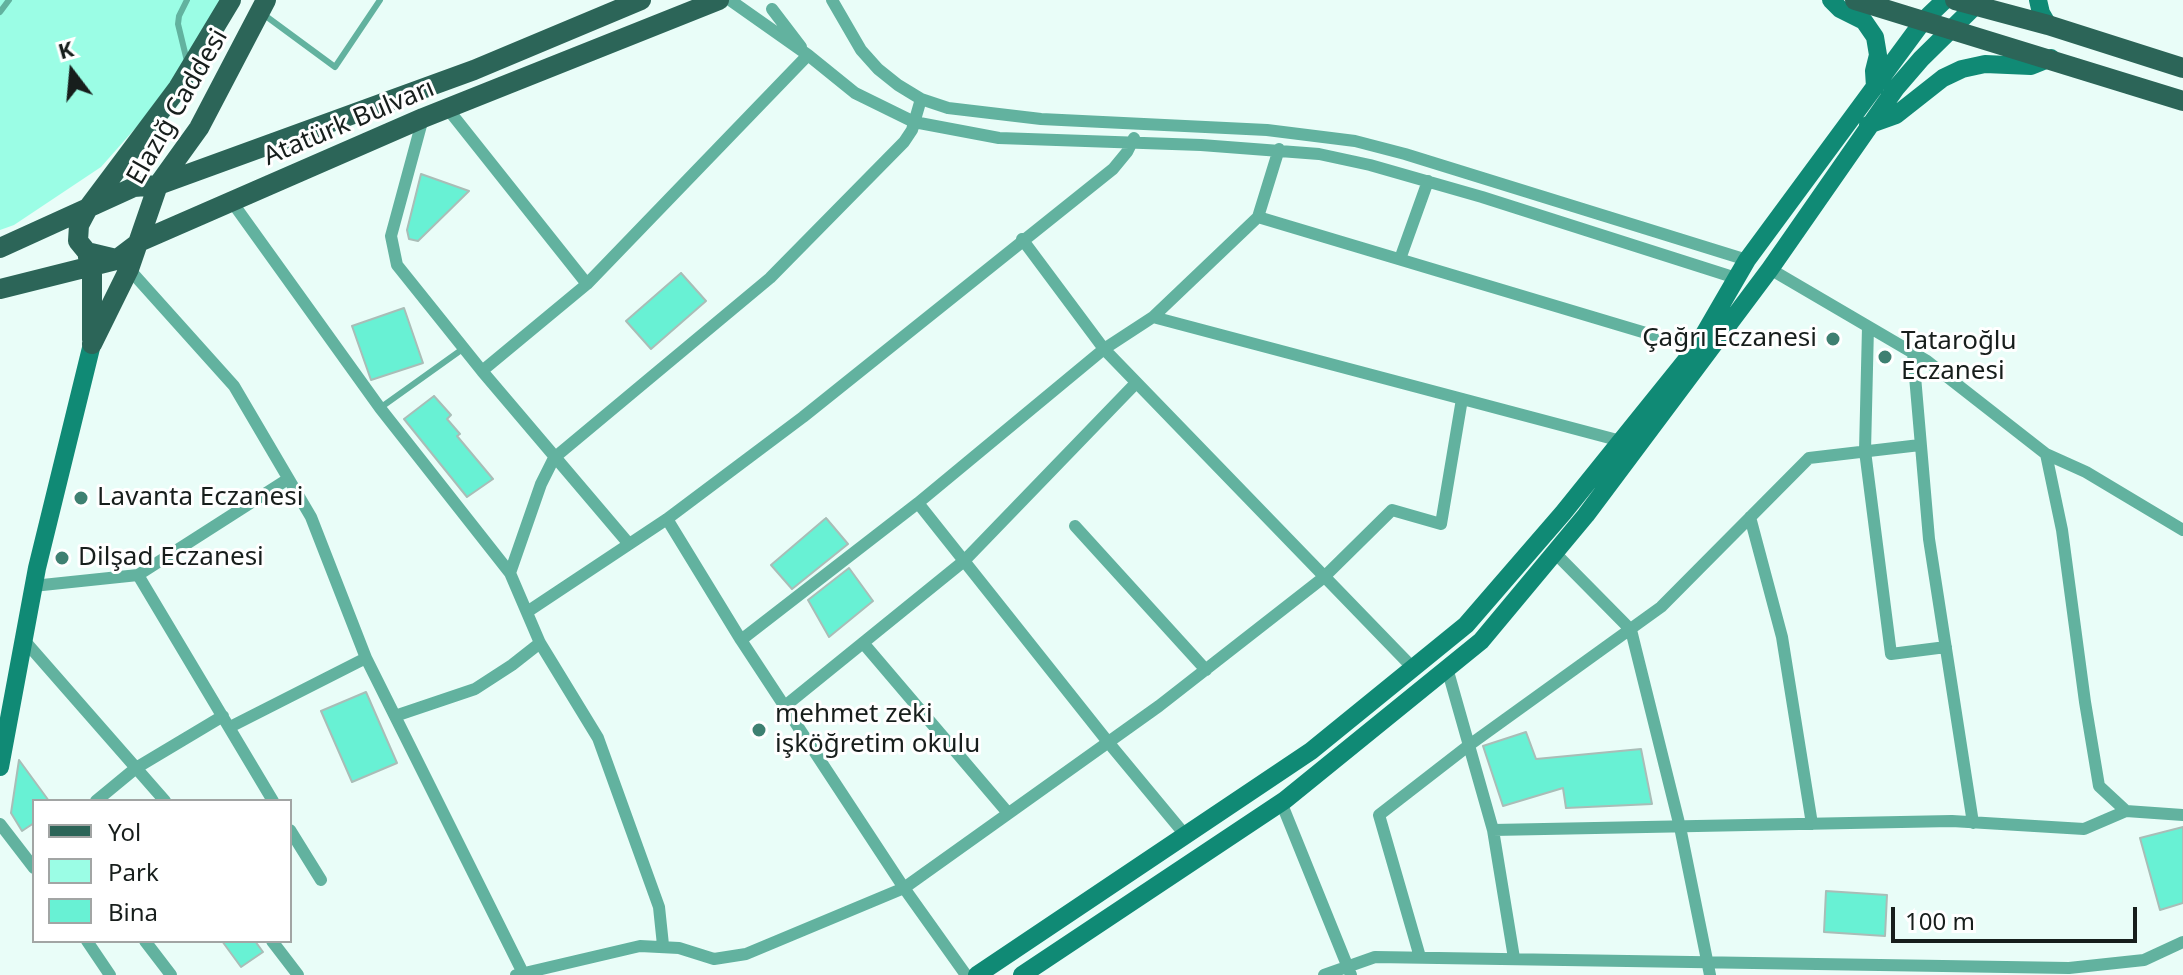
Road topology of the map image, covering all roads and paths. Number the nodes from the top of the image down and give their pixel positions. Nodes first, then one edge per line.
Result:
1 (9, 0) edge
2 (187, 0) edge
3 (231, 0) edge
4 (380, 0) edge
5 (641, 0) edge
6 (719, 0) edge
7 (730, 0) edge
8 (832, 0) edge
9 (1831, 0) edge
10 (1855, 0) edge
11 (1945, 0) edge
12 (2038, 0) edge
13 (1970, 2) edge
14 (610, 5) edge
15 (263, 6) edge
16 (772, 9) dead end
17 (0, 12) edge
18 (1924, 20) junction
19 (2048, 25) junction
20 (1951, 29) junction
21 (808, 55) junction
22 (2051, 58) junction
23 (2183, 68) edge
24 (189, 69) junction
25 (1875, 87) junction
26 (921, 99) junction
27 (2183, 101) edge
28 (447, 108) junction
29 (423, 118) junction
30 (914, 122) junction
31 (1139, 124) junction
32 (1868, 125) junction
33 (1132, 143) junction
34 (1279, 149) junction
35 (1428, 181) junction
36 (158, 185) junction
37 (232, 202) junction
38 (88, 208) junction
39 (1258, 217) junction
40 (1022, 239) junction
41 (141, 241) junction
42 (0, 248) edge
43 (1400, 259) junction
44 (89, 260) junction
45 (1747, 260) junction
46 (122, 264) junction
47 (1770, 269) junction
48 (1736, 278) junction
49 (587, 284) junction
50 (0, 289) edge
51 (1153, 317) junction
52 (1868, 327) junction
53 (92, 344) junction
54 (464, 348) junction
55 (1696, 348) junction
56 (1104, 349) junction
57 (1913, 353) junction
58 (482, 371) junction
59 (1136, 383) junction
60 (1462, 399) junction
61 (380, 408) junction
62 (1621, 441) junction
63 (1920, 445) junction
64 (1865, 451) junction
65 (2046, 454) junction
66 (554, 458) junction
67 (288, 479) junction
68 (918, 503) junction
69 (1750, 517) junction
70 (667, 519) junction
71 (1075, 526) dead end
72 (2183, 530) edge
73 (629, 544) junction
74 (1555, 553) junction
75 (964, 561) junction
76 (510, 573) junction
77 (138, 575) junction
78 (1323, 578) junction
79 (33, 586) junction
80 (527, 612) junction
81 (1631, 630) junction
82 (23, 639) junction
83 (741, 640) junction
84 (540, 643) junction
85 (864, 644) junction
86 (1946, 647) junction
87 (366, 658) junction
88 (1413, 668) junction
89 (1447, 668) junction
90 (1206, 670) junction
91 (785, 706) junction
92 (395, 716) junction
93 (226, 722) junction
94 (2, 740) edge
95 (1108, 742) junction
96 (1468, 746) junction
97 (0, 767) edge
98 (136, 768) junction
99 (98, 799) edge
100 (163, 799) edge
101 (272, 799) edge
102 (1281, 802) junction
103 (2126, 811) junction
104 (1008, 813) junction
105 (2183, 815) edge
106 (1973, 823) junction
107 (0, 824) edge
108 (1812, 824) junction
109 (1680, 827) junction
110 (1493, 830) junction
111 (292, 833) edge
112 (1186, 836) junction
113 (28, 850) edge
114 (321, 880) dead end
115 (904, 888) junction
116 (2183, 942) edge
117 (88, 943) edge
118 (147, 943) edge
119 (274, 943) edge
120 (663, 945) junction
121 (1420, 957) junction
122 (1514, 958) junction
123 (1707, 960) junction
124 (1350, 971) edge
125 (2069, 971) edge
126 (521, 974) edge
127 (110, 975) edge
128 (171, 975) edge
129 (298, 975) edge
130 (966, 975) edge
131 (977, 975) edge
132 (1022, 975) edge
133 (1324, 975) edge
134 (1710, 975) edge

1 - 17 lane
2 - 24 lane
3 - 24 main road
4 - 15 lane
5 - 14 main road, Atatürk Bulvarı
6 - 28 main road, Atatürk Bulvarı
7 - 21 street
8 - 26 street
9 - 25 main road
10 - 18 main road
11 - 18 main road
12 - 19 main road
13 - 19 main road
13 - 20 main road
14 - 36 main road, Atatürk Bulvarı
15 - 36 main road, Elazığ Caddesi
16 - 21 street
18 - 20 main road
18 - 25 main road
19 - 23 main road
20 - 22 main road
20 - 32 main road
21 - 30 street
21 - 49 street
22 - 27 main road
22 - 32 main road
24 - 38 main road
25 - 45 main road
26 - 30 street
26 - 31 street
28 - 29 main road, Atatürk Bulvarı
28 - 49 street
29 - 37 main road, Atatürk Bulvarı
29 - 54 street
30 - 33 street
30 - 66 street
31 - 33 street
31 - 45 street
32 - 47 main road
33 - 34 street
33 - 40 street
34 - 35 street
34 - 39 street
35 - 43 street
35 - 48 street
36 - 38 main road, Atatürk Bulvarı
36 - 41 main road, Elazığ Caddesi
37 - 41 main road, Atatürk Bulvarı
37 - 61 street
38 - 42 main road, Atatürk Bulvarı
38 - 44 main road
39 - 43 street
39 - 51 street
40 - 56 street
40 - 70 street
41 - 46 main road, Atatürk Bulvarı
43 - 55 street
44 - 46 main road, Atatürk Bulvarı
44 - 50 main road, Atatürk Bulvarı
44 - 53 main road
45 - 48 main road
46 - 53 main road
46 - 67 street
47 - 52 street
47 - 74 main road
48 - 55 main road
49 - 58 street
51 - 56 street
51 - 60 street
52 - 57 street
52 - 64 street
53 - 79 main road
54 - 58 street
54 - 61 lane
55 - 62 main road
56 - 59 street
56 - 68 street
57 - 63 street
57 - 65 street
58 - 66 street
59 - 75 street
59 - 78 street
60 - 62 street
60 - 78 street
61 - 76 street
62 - 88 main road
63 - 64 street
63 - 86 street
64 - 69 street
64 - 86 street
65 - 72 street
65 - 103 street
66 - 73 street
66 - 76 street
67 - 77 street
67 - 87 street
68 - 75 street
68 - 83 street
69 - 81 street
69 - 108 street
70 - 73 street
70 - 83 street
71 - 90 street
73 - 80 street
74 - 81 street
74 - 89 main road
75 - 85 street
75 - 95 street
76 - 80 street
77 - 79 street
77 - 93 street
78 - 88 street
78 - 90 street
79 - 82 main road
80 - 84 street
81 - 96 street
81 - 109 street
82 - 94 main road
82 - 98 street
83 - 91 street
84 - 92 street
84 - 120 street
85 - 91 street
85 - 104 street
86 - 106 street
87 - 92 street
87 - 93 street
88 - 112 main road
89 - 96 street
89 - 102 main road
90 - 95 street
91 - 115 street
92 - 126 street
93 - 98 street
93 - 101 street
94 - 97 main road
95 - 104 street
95 - 112 street
96 - 110 street
96 - 121 street
98 - 99 street
98 - 100 street
102 - 124 street
102 - 132 main road
103 - 105 street
103 - 106 street
104 - 115 street
106 - 108 street
107 - 113 street
108 - 109 street
109 - 110 street
109 - 123 street
110 - 122 street
111 - 114 street
112 - 131 main road
115 - 120 street
115 - 130 street
116 - 125 street
117 - 127 street
118 - 128 street
119 - 129 street
120 - 126 street
121 - 122 street
121 - 124 street
122 - 123 street
123 - 125 street
123 - 134 street
124 - 133 street

